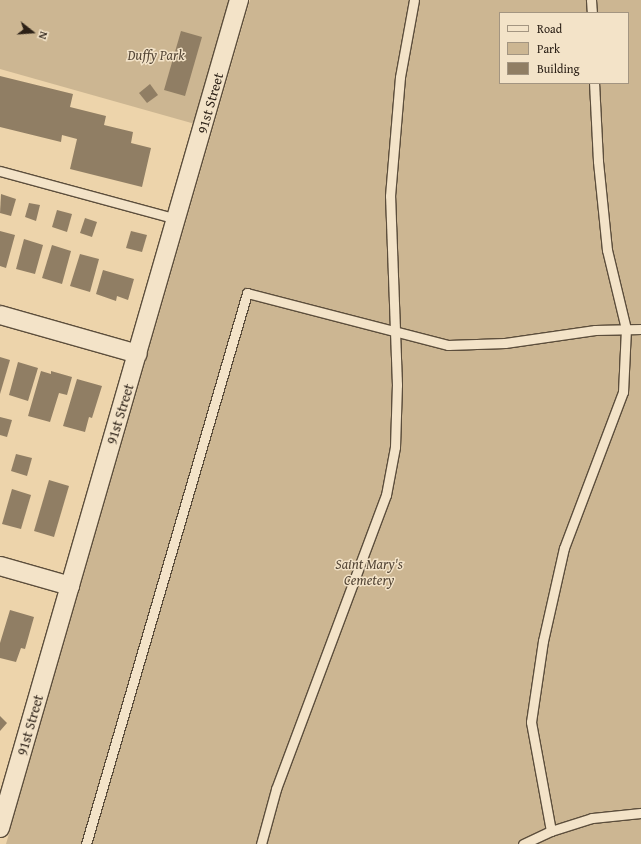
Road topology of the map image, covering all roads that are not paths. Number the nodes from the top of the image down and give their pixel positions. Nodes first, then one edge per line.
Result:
1 (239, 0) edge
2 (414, 0) edge
3 (591, 0) edge
4 (592, 12) edge
5 (594, 84) edge
6 (0, 171) edge
7 (177, 219) junction
8 (0, 315) edge
9 (626, 329) junction
10 (641, 329) edge
11 (396, 333) junction
12 (138, 354) junction
13 (0, 566) edge
14 (70, 586) junction
15 (641, 813) edge
16 (1, 818) edge
17 (551, 831) junction
18 (86, 844) edge
19 (262, 844) edge
20 (523, 844) edge

1 - 7 street, 91st Street
2 - 11 lane
3 - 4 lane
5 - 9 lane
6 - 7 lane
7 - 12 street, 91st Street
8 - 12 street
9 - 10 lane
9 - 11 lane
9 - 17 lane
11 - 18 lane
11 - 19 lane
12 - 14 street, 91st Street
13 - 14 street
14 - 16 street, 91st Street
15 - 17 lane
17 - 20 lane

